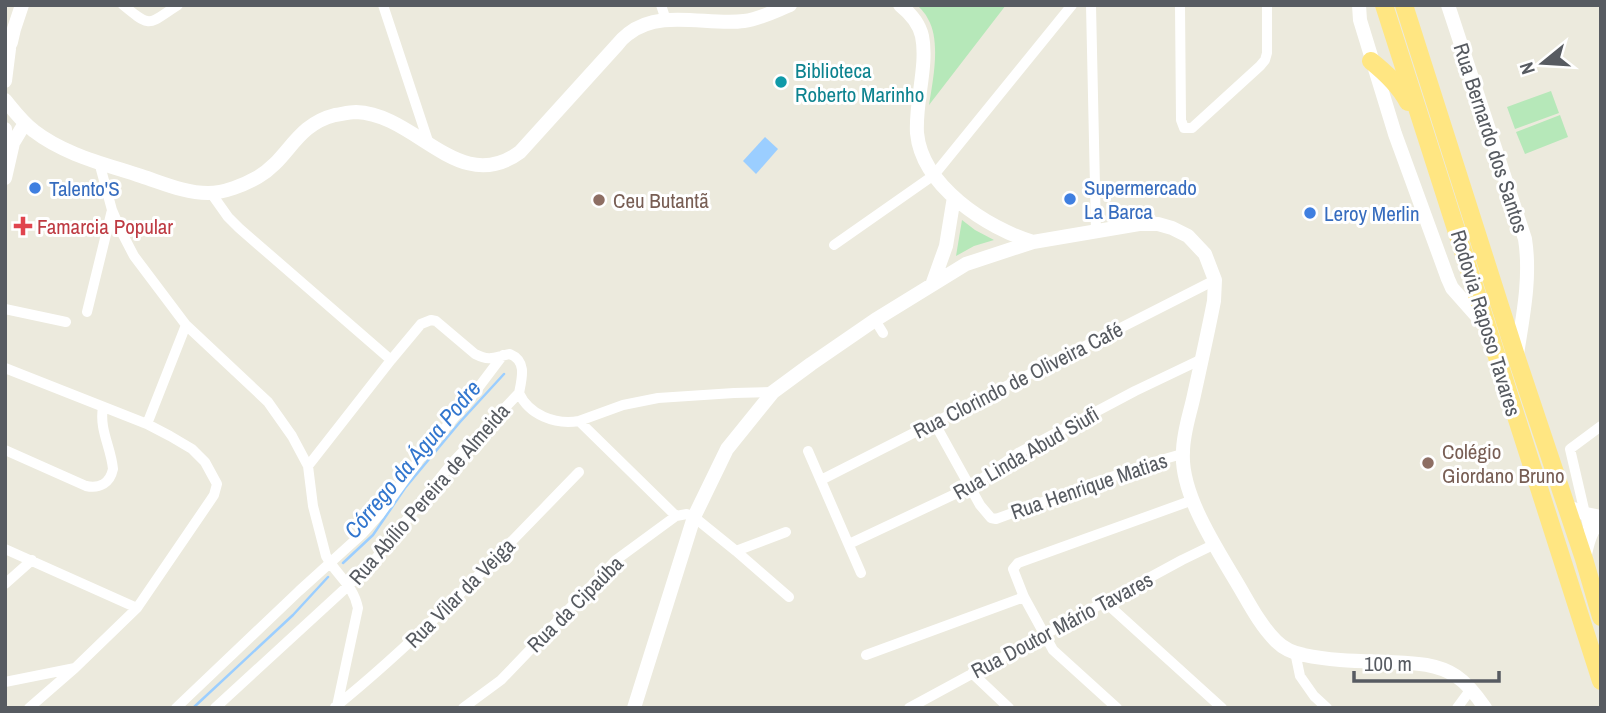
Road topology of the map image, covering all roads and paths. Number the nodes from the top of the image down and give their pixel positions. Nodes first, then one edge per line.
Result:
1 (22, 5) edge
2 (124, 5) edge
3 (178, 5) edge
4 (383, 5) edge
5 (661, 5) edge
6 (790, 5) edge
7 (900, 5) edge
8 (1072, 5) edge
9 (1091, 5) edge
10 (1180, 5) edge
11 (1267, 5) edge
12 (1359, 5) edge
13 (1384, 5) edge
14 (1404, 5) edge
15 (1448, 5) edge
16 (666, 20) junction
17 (8, 43) edge
18 (1371, 61) junction
19 (5, 81) edge
20 (5, 100) edge
21 (24, 123) junction
22 (5, 129) edge
23 (429, 145) junction
24 (1430, 146) junction
25 (99, 162) junction
26 (8, 163) junction
27 (934, 175) junction
28 (5, 178) edge
29 (211, 193) junction
30 (954, 197) junction
31 (112, 210) junction
32 (1096, 232) junction
33 (1034, 242) junction
34 (834, 245) dead end
35 (942, 257) junction
36 (952, 273) junction
37 (1215, 280) junction
38 (932, 285) junction
39 (5, 309) edge
40 (87, 312) dead end
41 (66, 322) dead end
42 (186, 325) junction
43 (1487, 328) junction
44 (503, 355) junction
45 (1516, 356) junction
46 (1202, 359) junction
47 (391, 360) junction
48 (5, 368) edge
49 (773, 392) junction
50 (519, 393) junction
51 (103, 407) junction
52 (579, 421) junction
53 (148, 424) junction
54 (934, 424) junction
55 (1601, 426) edge
56 (5, 450) edge
57 (808, 451) dead end
58 (1182, 454) junction
59 (308, 466) junction
60 (579, 472) dead end
61 (821, 480) junction
62 (970, 487) junction
63 (1192, 500) junction
64 (1566, 506) junction
65 (1586, 513) junction
66 (676, 516) junction
67 (694, 517) junction
68 (1601, 518) edge
69 (786, 531) dead end
70 (1590, 535) junction
71 (849, 544) junction
72 (1215, 544) junction
73 (5, 549) edge
74 (736, 551) junction
75 (1584, 559) junction
76 (32, 560) junction
77 (330, 563) junction
78 (861, 573) dead end
79 (5, 584) edge
80 (349, 585) junction
81 (789, 597) dead end
82 (1024, 597) junction
83 (1105, 602) junction
84 (137, 608) junction
85 (1601, 617) edge
86 (1044, 635) junction
87 (1295, 653) junction
88 (866, 655) dead end
89 (75, 668) junction
90 (972, 673) junction
91 (1601, 681) edge
92 (5, 682) edge
93 (1471, 689) junction
94 (336, 707) edge
95 (29, 708) edge
96 (176, 708) edge
97 (215, 708) edge
98 (463, 708) edge
99 (634, 708) edge
100 (909, 708) edge
101 (1009, 708) edge
102 (1117, 708) edge
103 (1222, 708) edge
104 (1327, 708) edge
105 (1457, 708) edge
106 (1485, 708) edge

1 - 17 main road
2 - 3 street
4 - 23 street
5 - 16 street
6 - 16 main road
7 - 27 main road
8 - 27 street
9 - 32 street
10 - 11 street
12 - 18 main road
13 - 24 highway, Rodovia Raposo Tavares
14 - 45 highway, Rodovia Raposo Tavares
15 - 45 main road, Rua Bernardo dos Santos
16 - 23 main road
17 - 19 main road
18 - 24 highway
18 - 43 main road
20 - 21 main road
21 - 25 main road
21 - 26 main road
22 - 26 main road
23 - 29 main road
24 - 43 highway, Rodovia Raposo Tavares
25 - 29 main road
25 - 31 street
26 - 28 main road
27 - 30 main road
27 - 34 street
29 - 47 street
30 - 33 main road
30 - 35 main road
31 - 40 street
31 - 42 street
32 - 33 main road
32 - 37 main road
33 - 36 main road
35 - 36 main road
35 - 38 main road
36 - 38 main road
37 - 46 main road
37 - 54 street, Rua Clorindo de Oliveira Café
38 - 49 main road
39 - 41 street
42 - 53 street
42 - 59 street
43 - 91 highway, Rodovia Raposo Tavares
44 - 47 street
44 - 50 street
44 - 77 street, Rua Abílio Pereira de Almeida
45 - 64 highway, Rodovia Raposo Tavares
46 - 58 main road
46 - 62 street, Rua Linda Abud Siufi
47 - 59 street
48 - 51 street
49 - 52 street
49 - 67 main road
50 - 52 street
50 - 80 street, Rua Abílio Pereira de Almeida
51 - 53 street
51 - 56 street
52 - 66 street
53 - 84 street
54 - 61 street, Rua Clorindo de Oliveira Café
54 - 62 street
55 - 65 street
57 - 61 street
58 - 62 street, Rua Henrique Matias
58 - 63 main road
59 - 77 street
60 - 94 street, Rua Vilar da Veiga
61 - 71 street
62 - 71 street, Rua Linda Abud Siufi
63 - 72 main road
63 - 82 street
64 - 65 main road
64 - 75 highway, Rodovia Raposo Tavares
65 - 68 main road
65 - 70 street
66 - 67 street
66 - 98 street, Rua da Cipaúba
67 - 74 street
67 - 99 main road
68 - 70 main road
69 - 74 street
70 - 75 main road
71 - 78 street
72 - 83 street, Rua Doutor Mário Tavares
72 - 87 main road
73 - 76 street
74 - 81 street
75 - 85 highway, Rodovia Raposo Tavares
76 - 79 street
76 - 84 street
77 - 80 street
77 - 96 street, Rua Abílio Pereira de Almeida
80 - 94 street
80 - 97 street, Rua Abílio Pereira de Almeida
82 - 86 street
82 - 88 street
83 - 86 street, Rua Doutor Mário Tavares
83 - 103 street
84 - 89 street
86 - 90 street, Rua Doutor Mário Tavares
86 - 102 street
87 - 93 main road
87 - 104 street
89 - 92 street
89 - 95 street
90 - 100 street, Rua Doutor Mário Tavares
90 - 101 street
93 - 105 street
93 - 106 main road

